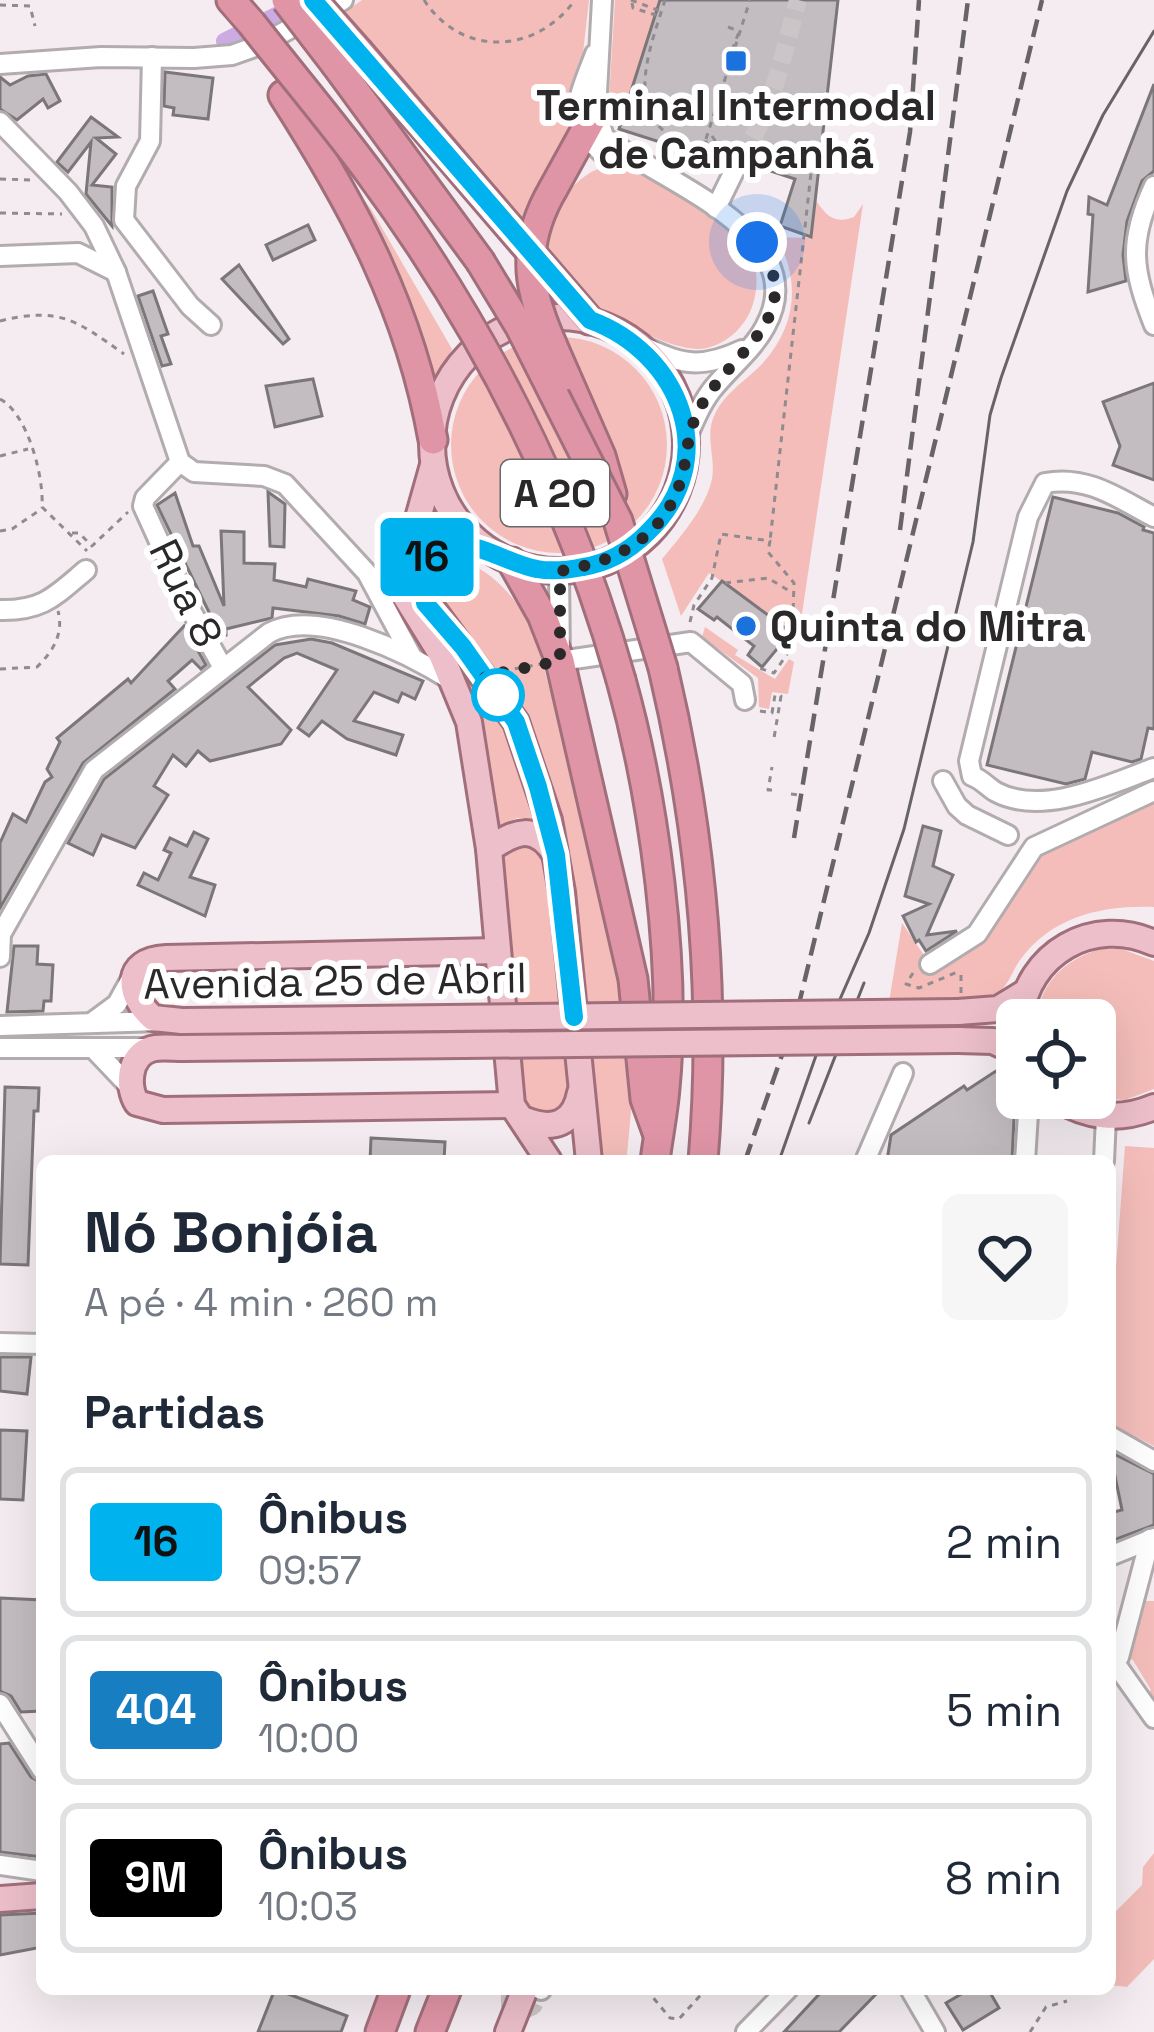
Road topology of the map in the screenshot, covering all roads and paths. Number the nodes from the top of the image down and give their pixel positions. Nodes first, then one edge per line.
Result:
1 (231, 0) edge
2 (286, 0) edge
3 (313, 0) edge
4 (343, 0) edge
5 (424, 0) edge
6 (575, 0) edge
7 (602, 0) edge
8 (665, 0) edge
9 (751, 0) edge
10 (631, 1) edge
11 (0, 5) edge
12 (658, 14) junction
13 (252, 24) junction
14 (34, 26) dead end
15 (728, 27) dead end
16 (739, 33) junction
17 (732, 50) dead end
18 (152, 57) junction
19 (348, 59) junction
20 (0, 64) edge
21 (0, 122) edge
22 (590, 123) junction
23 (704, 134) dead end
24 (712, 139) junction
25 (607, 158) junction
26 (739, 161) tunnel mouth
27 (650, 167) junction
28 (0, 179) edge
29 (34, 180) dead end
30 (1154, 186) edge
31 (554, 189) junction
32 (716, 208) junction
33 (0, 213) edge
34 (70, 214) dead end
35 (127, 224) junction
36 (104, 246) junction
37 (0, 256) edge
38 (116, 272) junction
39 (590, 320) junction
40 (0, 321) edge
41 (211, 325) dead end
42 (1154, 326) edge
43 (634, 342) junction
44 (752, 345) junction
45 (148, 368) junction
46 (0, 399) edge
47 (686, 440) junction
48 (29, 448) junction
49 (433, 453) junction
50 (0, 456) edge
51 (180, 462) junction
52 (146, 498) junction
53 (42, 507) junction
54 (1154, 517) edge
55 (618, 521) junction
56 (0, 531) edge
57 (70, 533) junction
58 (770, 541) junction
59 (482, 546) junction
60 (512, 562) junction
61 (86, 569) joint
62 (560, 571) junction
63 (725, 584) dead end
64 (794, 594) junction
65 (53, 598) junction
66 (0, 610) edge
67 (689, 624) dead end
68 (412, 657) junction
69 (560, 661) junction
70 (756, 667) dead end
71 (0, 668) edge
72 (223, 668) junction
73 (484, 676) junction
74 (453, 681) junction
75 (752, 705) joint
76 (774, 738) dead end
77 (772, 767) dead end
78 (1154, 768) edge
79 (943, 781) dead end
80 (772, 790) dead end
81 (1154, 791) edge
82 (791, 794) dead end
83 (800, 796) dead end
84 (1022, 842) junction
85 (489, 849) junction
86 (556, 855) junction
87 (1154, 932) edge
88 (1124, 933) junction
89 (1154, 943) edge
90 (498, 951) junction
91 (0, 957) edge
92 (930, 964) dead end
93 (960, 971) dead end
94 (135, 972) junction
95 (1026, 992) junction
96 (1024, 999) edge
97 (965, 1004) junction
98 (171, 1021) junction
99 (90, 1023) junction
100 (0, 1026) edge
101 (996, 1042) edge
102 (0, 1048) edge
103 (93, 1048) junction
104 (152, 1048) junction
105 (903, 1073) dead end
106 (130, 1087) junction
107 (580, 1089) junction
108 (519, 1113) junction
109 (1137, 1115) edge
110 (1027, 1119) edge
111 (657, 1148) edge
112 (545, 1155) edge
113 (588, 1155) edge
114 (704, 1155) edge
115 (868, 1155) edge
116 (1024, 1155) edge
117 (1108, 1155) edge
118 (0, 1343) edge
119 (36, 1344) edge
120 (1116, 1439) edge
121 (1154, 1461) edge
122 (1152, 1538) edge
123 (1116, 1553) edge
124 (1116, 1655) edge
125 (1116, 1669) edge
126 (0, 1705) edge
127 (1154, 1718) edge
128 (36, 1761) edge
129 (0, 1865) edge
130 (36, 1870) edge
131 (36, 1896) edge
132 (0, 1899) edge
133 (394, 1995) edge
134 (445, 1995) edge
135 (523, 1995) edge
136 (651, 1995) edge
137 (701, 1995) edge
138 (782, 1995) edge
139 (913, 1995) edge
140 (1067, 2001) dead end
141 (380, 2032) edge
142 (430, 2032) edge
143 (508, 2032) edge
144 (746, 2032) edge
145 (935, 2032) edge
146 (1030, 2032) edge

1 - 13 highway, A 20
2 - 19 highway, A 20, bridge
3 - 19 highway, bridge
4 - 18 street
5 - 6 path
7 - 22 street
8 - 12 path
9 - 16 path
10 - 12 path
11 - 14 path
12 - 24 path
13 - 49 highway, bridge
13 - 111 highway, A 20, bridge
15 - 16 path
16 - 17 path
16 - 24 path
18 - 20 street
18 - 35 street
19 - 39 highway
19 - 55 highway, A 20, bridge
21 - 36 street
22 - 25 street
22 - 27 street
22 - 31 highway
23 - 24 path
24 - 58 path, bridge
25 - 27 street
25 - 31 street
26 - 32 street
27 - 32 street
28 - 29 path
30 - 42 street
31 - 55 highway, bridge
32 - 44 street
33 - 34 path
35 - 36 street
35 - 41 street
36 - 38 street
37 - 38 street
38 - 45 street
39 - 43 main road
39 - 49 main road
40 - 45 path
43 - 44 street
43 - 47 main road
44 - 47 street
45 - 51 street
46 - 48 path
47 - 62 main road
48 - 50 path
48 - 53 path
49 - 59 main road
49 - 74 main road
51 - 52 street, Rua 8
51 - 68 street
52 - 57 path
52 - 72 street, Rua 8
53 - 56 path
53 - 57 path
54 - 78 street
55 - 114 highway, A 20, bridge
57 - 61 path
58 - 64 path
58 - 67 path
59 - 60 main road
59 - 73 main road
60 - 62 main road
60 - 69 highway
61 - 65 street
62 - 69 street
63 - 64 path
64 - 70 path
65 - 66 street
65 - 71 path
68 - 72 street
68 - 74 street
69 - 73 path
69 - 75 street
69 - 111 highway
72 - 91 street
73 - 86 main road
74 - 85 main road
75 - 76 path
77 - 80 path
79 - 84 street
81 - 84 street
82 - 83 path
84 - 92 street
85 - 86 main road
85 - 90 main road
86 - 107 main road
87 - 88 main road
88 - 89 main road
88 - 95 main road
90 - 94 main road
90 - 108 main road
93 - 97 path
94 - 98 main road
94 - 99 street
95 - 96 main road
95 - 97 main road, Avenida 25 de Abril
97 - 98 main road, Avenida 25 de Abril, bridge
98 - 99 street, Avenida 25 de Abril
99 - 100 street, Avenida 25 de Abril
101 - 104 main road, Avenida 25 de Abril, bridge
102 - 103 street, Avenida 25 de Abril
103 - 104 street, Avenida 25 de Abril
103 - 106 street
104 - 106 main road
105 - 115 street
106 - 108 main road
107 - 108 main road
107 - 113 main road
108 - 112 main road
109 - 117 street
110 - 116 street
118 - 119 street
120 - 121 street
122 - 123 street
122 - 124 street
125 - 127 street
126 - 128 street
129 - 130 street
131 - 132 main road
133 - 141 highway
134 - 142 highway
135 - 143 main road
136 - 137 path
138 - 144 street
139 - 145 street
140 - 146 path

